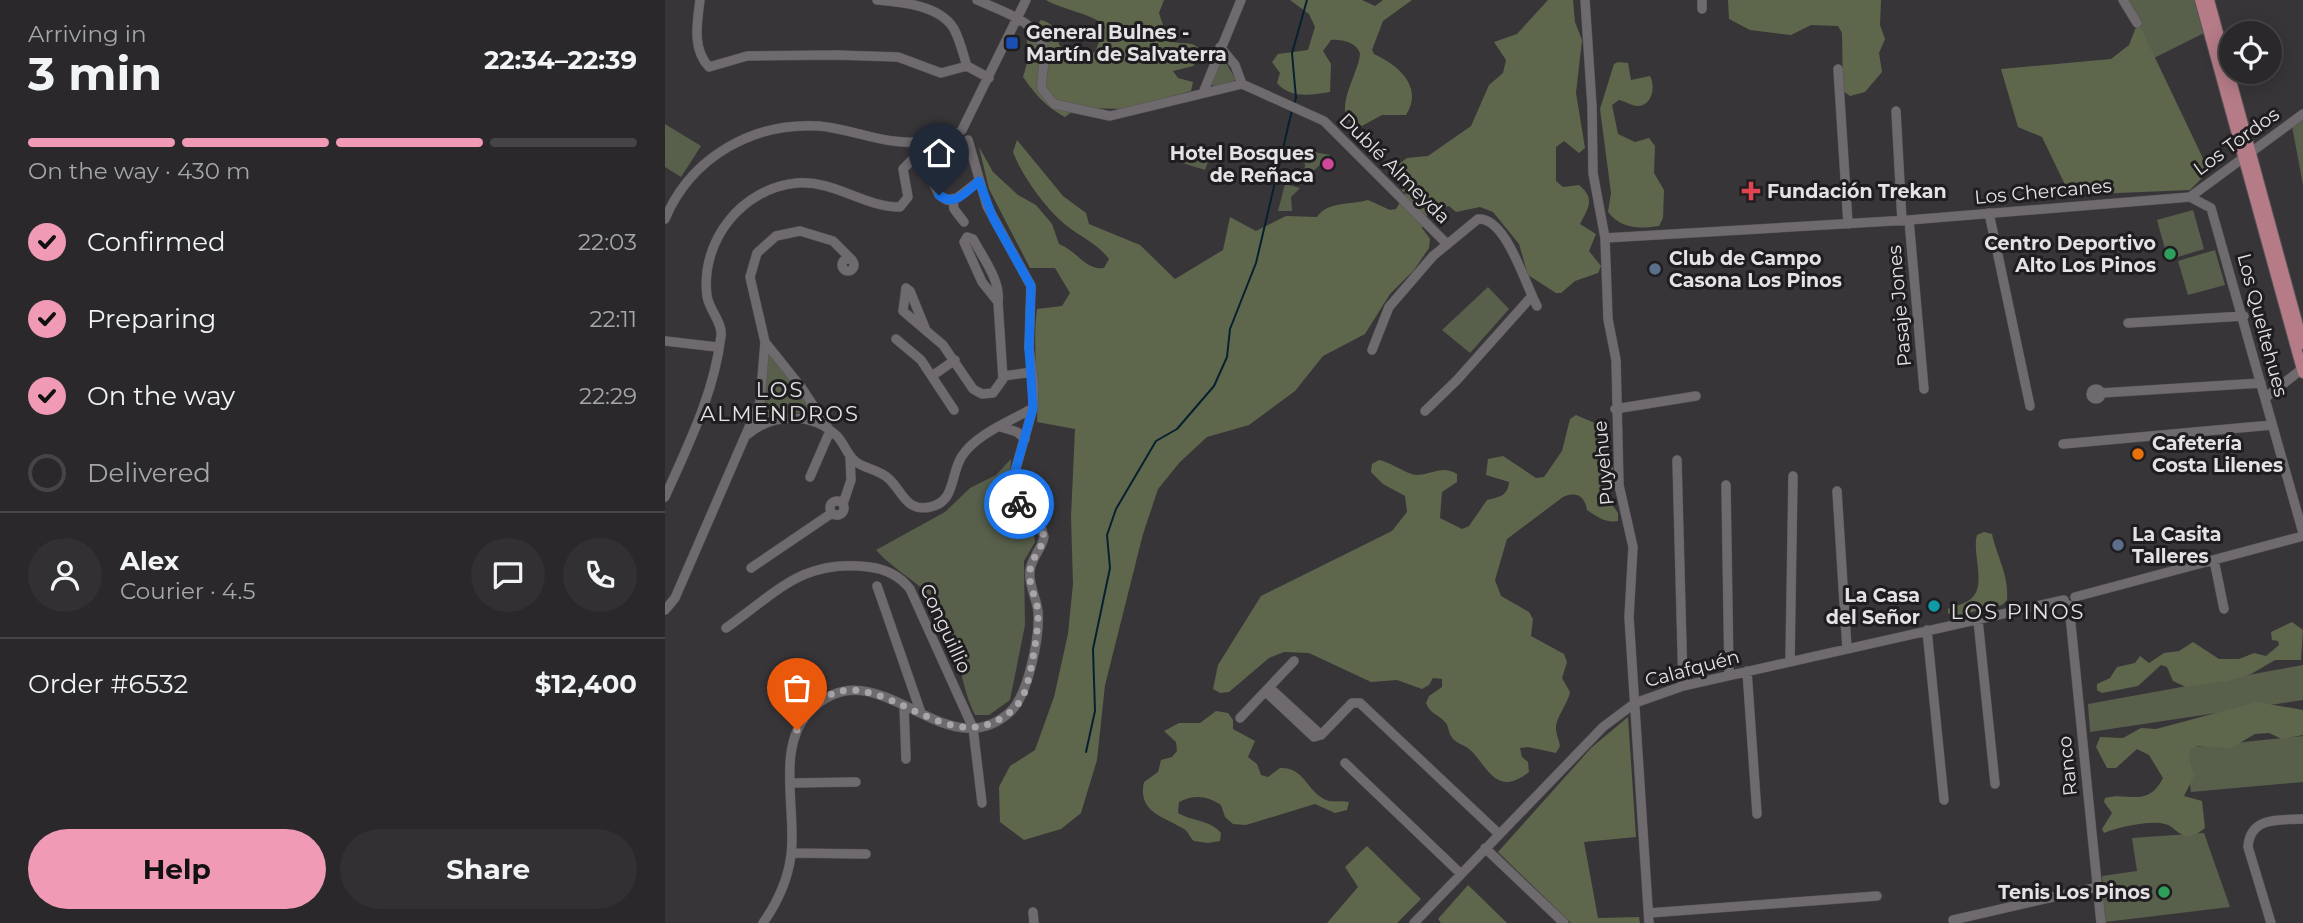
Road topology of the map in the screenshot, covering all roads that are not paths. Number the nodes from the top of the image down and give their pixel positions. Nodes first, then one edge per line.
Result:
1 (700, 0) edge
2 (877, 0) edge
3 (977, 0) edge
4 (1026, 0) edge
5 (1241, 0) edge
6 (1585, 0) edge
7 (2123, 0) edge
8 (2200, 0) edge
9 (2209, 0) edge
10 (1017, 19) junction
11 (2137, 23) dead end
12 (1220, 47) junction
13 (967, 66) junction
14 (1837, 69) dead end
15 (989, 78) junction
16 (1242, 84) junction
17 (1203, 93) junction
18 (1896, 111) dead end
19 (2303, 114) edge
20 (962, 137) junction
21 (2247, 156) junction
22 (979, 181) junction
23 (2207, 185) junction
24 (2190, 197) junction
25 (953, 200) junction
26 (2211, 208) junction
27 (1989, 213) junction
28 (665, 219) edge
29 (1906, 221) junction
30 (964, 222) dead end
31 (1848, 224) junction
32 (1605, 237) junction
33 (1446, 243) junction
34 (841, 248) junction
35 (1532, 296) junction
36 (998, 302) junction
37 (1537, 306) dead end
38 (2244, 316) junction
39 (2127, 323) dead end
40 (925, 328) dead end
41 (896, 339) dead end
42 (665, 341) edge
43 (765, 342) junction
44 (2303, 344) edge
45 (717, 347) junction
46 (1372, 351) dead end
47 (954, 360) junction
48 (2303, 370) edge
49 (1032, 372) junction
50 (932, 376) junction
51 (1004, 376) junction
52 (2261, 383) junction
53 (1924, 389) dead end
54 (2101, 393) dead end
55 (1696, 396) dead end
56 (2265, 398) junction
57 (2030, 406) dead end
58 (1033, 408) junction
59 (1615, 409) junction
60 (954, 410) dead end
61 (1425, 411) dead end
62 (2272, 425) junction
63 (1001, 427) junction
64 (830, 431) junction
65 (747, 435) junction
66 (1025, 439) junction
67 (2063, 444) dead end
68 (850, 456) junction
69 (1677, 460) dead end
70 (869, 469) junction
71 (1793, 476) dead end
72 (810, 477) dead end
73 (851, 480) junction
74 (1726, 485) dead end
75 (1837, 491) dead end
76 (665, 497) edge
77 (2303, 535) edge
78 (2214, 560) junction
79 (751, 568) dead end
80 (877, 586) dead end
81 (2069, 601) junction
82 (2224, 609) dead end
83 (665, 610) edge
84 (1978, 620) junction
85 (726, 628) dead end
86 (1927, 630) junction
87 (1847, 649) junction
88 (1294, 661) dead end
89 (1790, 661) junction
90 (1747, 671) junction
91 (1729, 675) junction
92 (1683, 686) junction
93 (1268, 690) junction
94 (1635, 703) junction
95 (904, 705) junction
96 (921, 713) junction
97 (1241, 718) dead end
98 (974, 728) junction
99 (905, 760) dead end
100 (1345, 763) dead end
101 (856, 782) dead end
102 (792, 783) junction
103 (1995, 784) dead end
104 (1944, 800) dead end
105 (982, 803) dead end
106 (1757, 814) dead end
107 (2303, 819) edge
108 (1499, 834) junction
109 (1485, 848) junction
110 (792, 853) junction
111 (866, 854) dead end
112 (1461, 874) junction
113 (2097, 887) junction
114 (1877, 896) dead end
115 (1033, 912) dead end
116 (1649, 918) edge
117 (1954, 920) dead end
118 (763, 923) edge
119 (1034, 923) edge
120 (1414, 923) edge
121 (1564, 923) edge
122 (2101, 923) edge
123 (2271, 923) edge

1 - 13 street
2 - 13 street
3 - 10 street
4 - 10 street
5 - 12 street
6 - 32 street, Puyehue
7 - 11 street
8 - 21 main road
9 - 21 main road
10 - 15 street
10 - 17 street
12 - 16 street
12 - 17 street
13 - 15 street
14 - 31 street
15 - 20 street
16 - 17 street
16 - 33 street, Dublé Almeyda
18 - 29 street, Pasaje Jones
19 - 21 street, Los Tordos
20 - 22 street
20 - 28 street
21 - 23 street, Los Tordos
21 - 44 main road
21 - 48 main road
22 - 25 street
22 - 49 street
23 - 24 street, Los Tordos
23 - 26 street, Los Queltehues
24 - 26 street
24 - 27 street, Los Chercanes
25 - 30 street
25 - 45 street
26 - 38 street, Los Queltehues
27 - 29 street, Los Chercanes
27 - 57 street
29 - 31 street, Los Chercanes
29 - 53 street, Pasaje Jones
31 - 32 street, Los Chercanes
32 - 59 street, Puyehue
33 - 35 street
33 - 46 street
34 - 34 street
34 - 43 street
35 - 37 street
35 - 61 street
36 - 36 street
36 - 51 street
38 - 39 street
38 - 52 street, Los Queltehues
40 - 47 street
41 - 50 street
42 - 45 street
43 - 64 street
43 - 65 street
45 - 76 street
47 - 50 street
47 - 51 street
48 - 56 street
49 - 51 street
49 - 58 street
50 - 60 street
52 - 54 street
52 - 56 street, Los Queltehues
55 - 59 street
56 - 62 street, Los Queltehues
58 - 63 street
58 - 66 street
59 - 94 street, Puyehue
62 - 67 street
62 - 77 street, Los Queltehues
63 - 66 street
63 - 70 street
64 - 65 street
64 - 68 street
64 - 72 street
65 - 83 street
66 - 98 street
68 - 70 street
68 - 73 street
69 - 92 street
70 - 73 street
71 - 89 street
73 - 79 street
74 - 91 street
75 - 87 street
77 - 78 street, Calafquén
78 - 81 street, Calafquén
78 - 82 street
80 - 96 street
81 - 84 street, Calafquén
81 - 113 street, Ranco
84 - 86 street, Calafquén
84 - 103 street
85 - 98 street, Conguillio
86 - 87 street, Calafquén
86 - 104 street
87 - 89 street, Calafquén
88 - 93 street
89 - 90 street, Calafquén
90 - 91 street, Calafquén
90 - 106 street
91 - 92 street, Calafquén
92 - 94 street, Calafquén
93 - 97 street
93 - 108 street
94 - 108 street, Calafquén
94 - 116 street, Puyehue
95 - 96 street
95 - 99 street
95 - 102 street
96 - 98 street
98 - 105 street, Conguillio
100 - 112 street
101 - 102 street
102 - 110 street
107 - 123 street
108 - 109 street, Calafquén
109 - 112 street, Calafquén
109 - 121 street
110 - 111 street
110 - 118 street
112 - 120 street, Calafquén
113 - 117 street
113 - 122 street, Ranco
114 - 116 street
115 - 119 street

